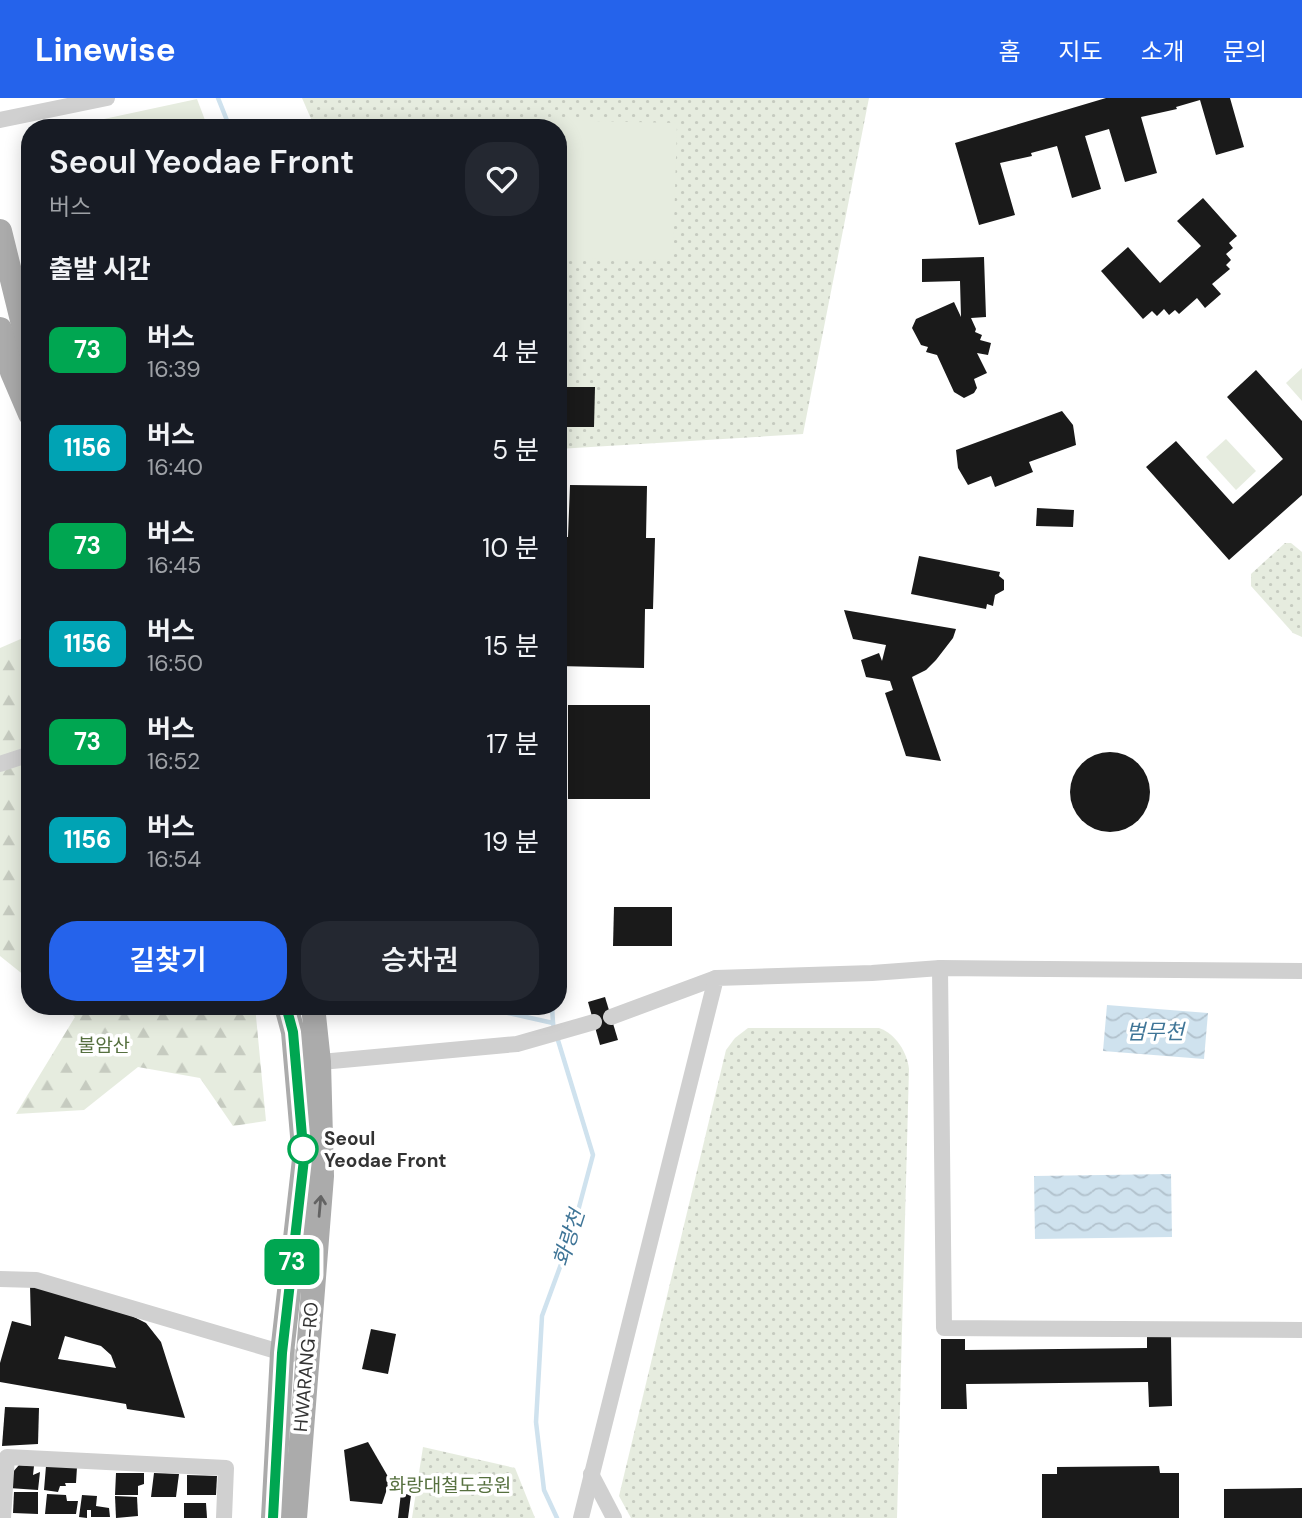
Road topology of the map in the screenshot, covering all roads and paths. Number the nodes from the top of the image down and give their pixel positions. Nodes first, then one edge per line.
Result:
1 (107, 98) edge
2 (0, 120) edge
3 (0, 231) edge
4 (21, 316) edge
5 (0, 329) edge
6 (21, 393) edge
7 (21, 757) edge
8 (0, 764) edge
9 (940, 968) junction
10 (1302, 971) edge
11 (716, 978) junction
12 (288, 1015) edge
13 (312, 1015) edge
14 (611, 1017) dead end
15 (593, 1023) dead end
16 (308, 1064) junction
17 (0, 1279) edge
18 (1302, 1331) edge
19 (282, 1353) junction
20 (306, 1360) junction
21 (592, 1474) junction
22 (3, 1518) edge
23 (224, 1518) edge
24 (273, 1518) edge
25 (295, 1518) edge
26 (581, 1518) edge
27 (614, 1518) edge

1 - 2 street
3 - 4 main road
5 - 6 main road
7 - 8 street
9 - 10 street
9 - 11 street
9 - 18 street
11 - 14 street
11 - 21 street
12 - 16 main road, HWARANG-RO
13 - 16 main road, HWARANG-RO
15 - 16 street
16 - 19 main road, HWARANG-RO
20 -> 16 main road, HWARANG-RO
17 - 19 street
19 - 20 street
19 - 24 main road, HWARANG-RO
20 - 25 main road, HWARANG-RO
21 - 26 street
21 - 27 street
22 - 23 street

